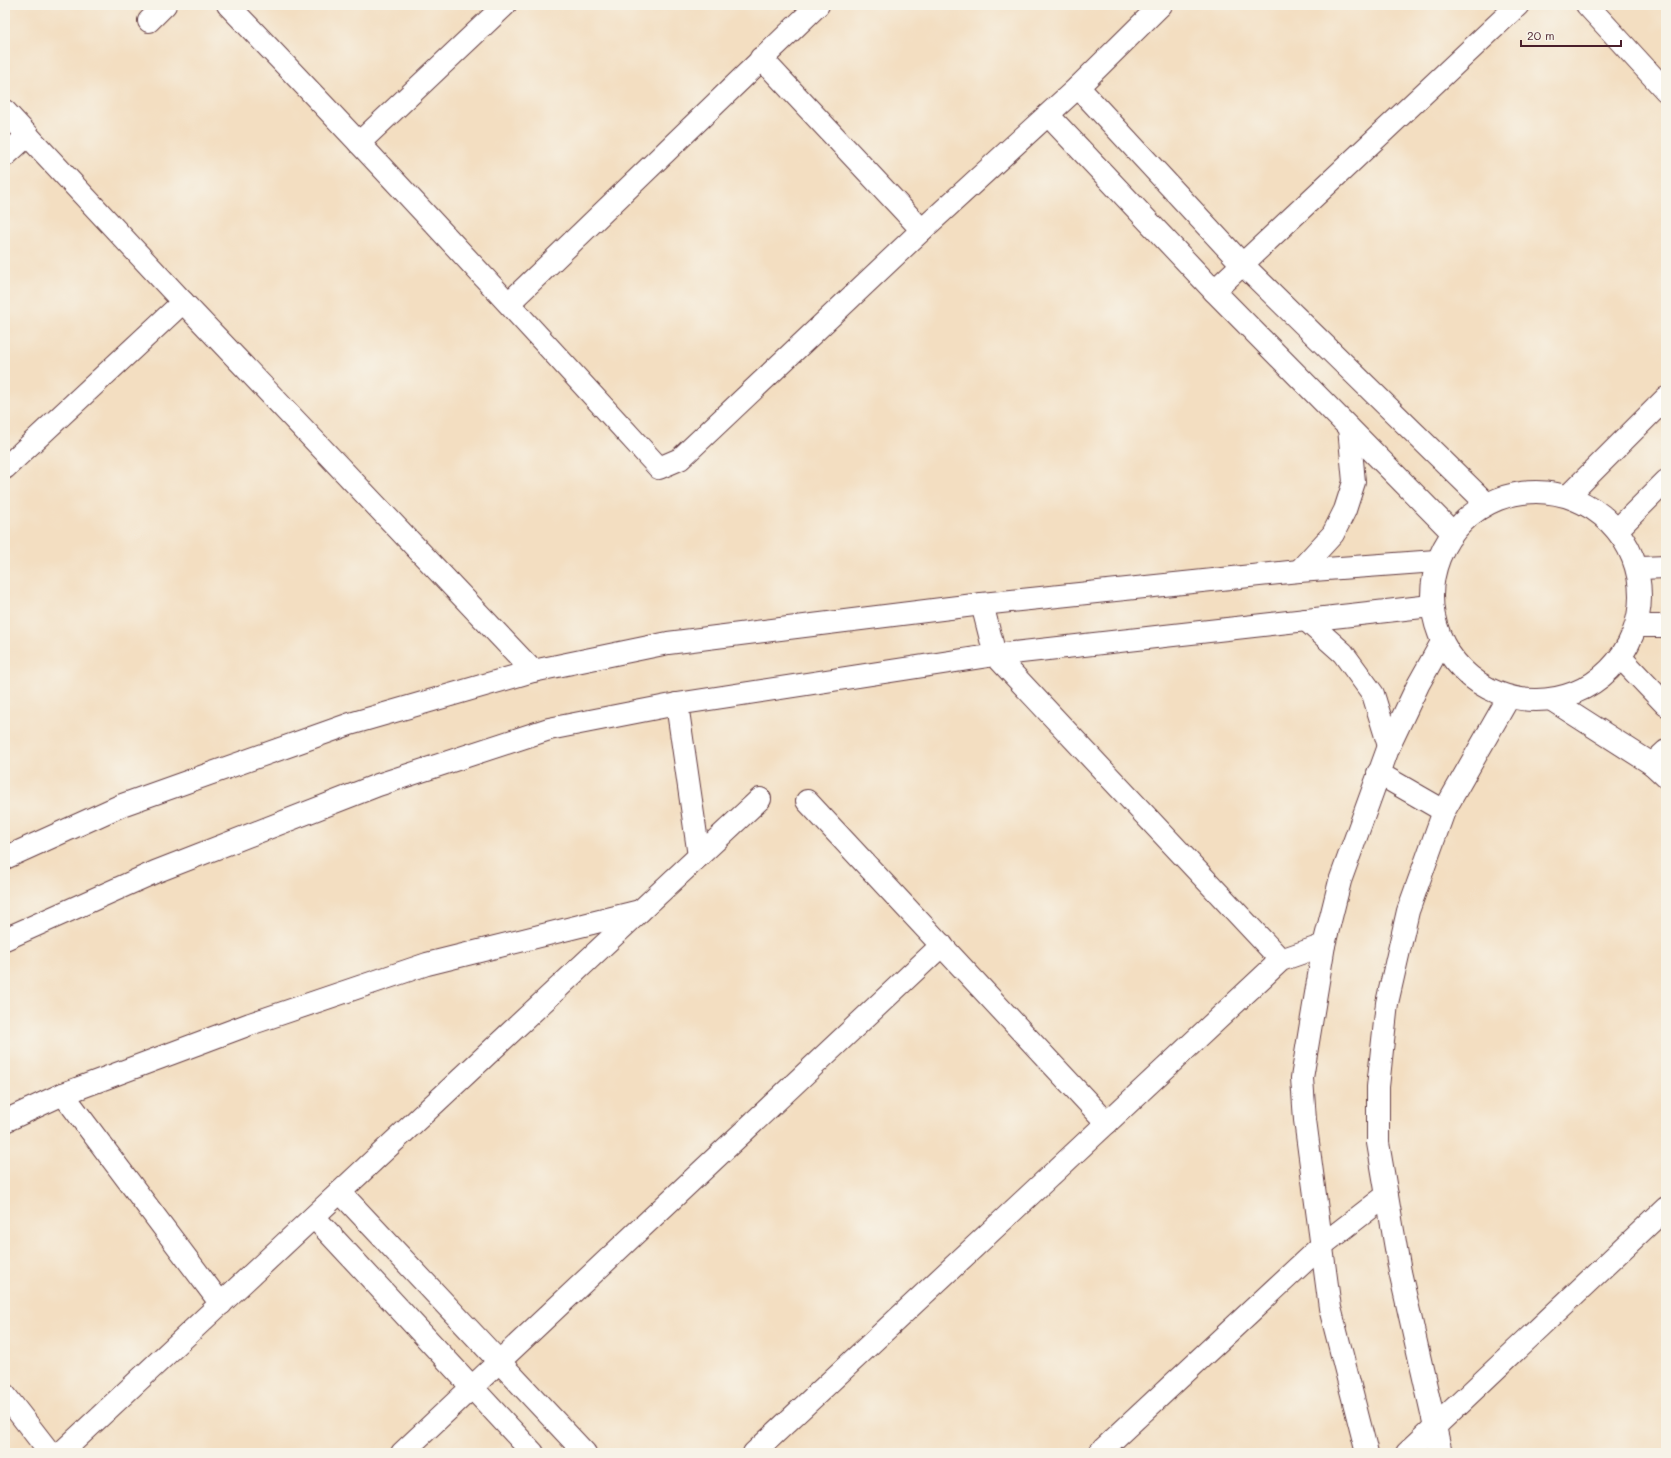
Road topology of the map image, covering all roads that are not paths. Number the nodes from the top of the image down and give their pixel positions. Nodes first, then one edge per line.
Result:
1 (165, 5) edge
2 (228, 5) edge
3 (505, 5) edge
4 (818, 5) edge
5 (1161, 5) edge
6 (1518, 5) edge
7 (1587, 5) edge
8 (149, 21) dead end
9 (761, 58) junction
10 (1078, 87) junction
11 (1666, 91) edge
12 (5, 111) edge
13 (1048, 115) junction
14 (28, 135) junction
15 (360, 143) junction
16 (5, 156) edge
17 (922, 230) junction
18 (1242, 264) junction
19 (1214, 291) junction
20 (183, 302) junction
21 (508, 302) junction
22 (1666, 398) edge
23 (1349, 428) junction
24 (5, 468) edge
25 (1666, 481) edge
26 (1569, 495) junction
27 (1486, 503) junction
28 (1617, 530) junction
29 (1452, 531) junction
30 (1436, 561) junction
31 (1666, 567) edge
32 (1641, 568) junction
33 (1299, 571) junction
34 (982, 604) junction
35 (1431, 606) junction
36 (1306, 620) junction
37 (1639, 626) junction
38 (1666, 626) edge
39 (1442, 642) junction
40 (995, 655) junction
41 (1622, 659) junction
42 (533, 671) junction
43 (1508, 697) junction
44 (1552, 700) junction
45 (676, 704) junction
46 (1666, 705) edge
47 (1389, 746) junction
48 (1661, 764) edge
49 (1378, 773) junction
50 (760, 800) dead end
51 (807, 801) dead end
52 (1444, 811) junction
53 (699, 856) junction
54 (5, 858) edge
55 (641, 910) junction
56 (5, 939) edge
57 (942, 945) junction
58 (1324, 945) junction
59 (1281, 960) junction
60 (63, 1094) junction
61 (5, 1121) edge
62 (1107, 1122) junction
63 (340, 1192) junction
64 (1387, 1194) junction
65 (1666, 1208) edge
66 (314, 1217) junction
67 (1321, 1246) junction
68 (221, 1304) junction
69 (499, 1361) junction
70 (472, 1387) junction
71 (5, 1395) edge
72 (1435, 1427) junction
73 (50, 1453) edge
74 (61, 1453) edge
75 (402, 1453) edge
76 (533, 1453) edge
77 (585, 1453) edge
78 (754, 1453) edge
79 (1099, 1453) edge
80 (1367, 1453) edge
81 (1407, 1453) edge
82 (1441, 1453) edge

1 - 8 street
2 - 15 street
3 - 15 street
4 - 9 street
5 - 10 street
6 - 18 street
7 - 11 street
9 - 17 street
9 - 21 street
10 - 13 street
10 - 18 street
12 - 14 street
13 - 17 street
13 - 19 street
14 - 16 street
14 - 20 street
15 - 21 street
17 - 21 street
18 - 19 street
18 - 27 street
19 - 23 street
20 - 24 street
20 - 42 street
22 - 26 street
23 - 29 street
23 - 33 street
25 - 28 street
26 - 27 street
26 - 28 street
27 - 29 street
28 - 32 street
29 - 30 street
30 - 33 street
30 - 35 street
31 - 32 street
32 - 37 street
33 - 34 street
34 - 40 street
34 - 42 street
35 - 36 street
35 - 39 street
36 - 40 street
36 - 47 street
37 - 38 street
37 - 41 street
39 - 43 street
39 - 47 street
40 - 45 street
40 - 59 street
41 - 44 street
41 - 46 street
42 - 54 street
43 - 44 street
43 - 52 street
44 - 48 street
45 - 53 street
45 - 56 street
47 - 49 street
49 - 52 street
49 - 58 street
50 - 53 street
51 - 57 street
52 - 64 street
53 - 55 street
55 - 60 street
55 - 63 street
57 - 62 street
57 - 69 street
58 - 59 street
58 - 67 street
59 - 62 street
60 - 61 street
60 - 68 street
62 - 78 street
63 - 66 street
63 - 69 street
64 - 67 street
64 - 72 street
65 - 72 street
66 - 68 street
66 - 70 street
67 - 79 street
67 - 80 street
68 - 74 street
69 - 70 street
69 - 77 street
70 - 75 street
70 - 76 street
71 - 73 street
72 - 81 street
72 - 82 street

